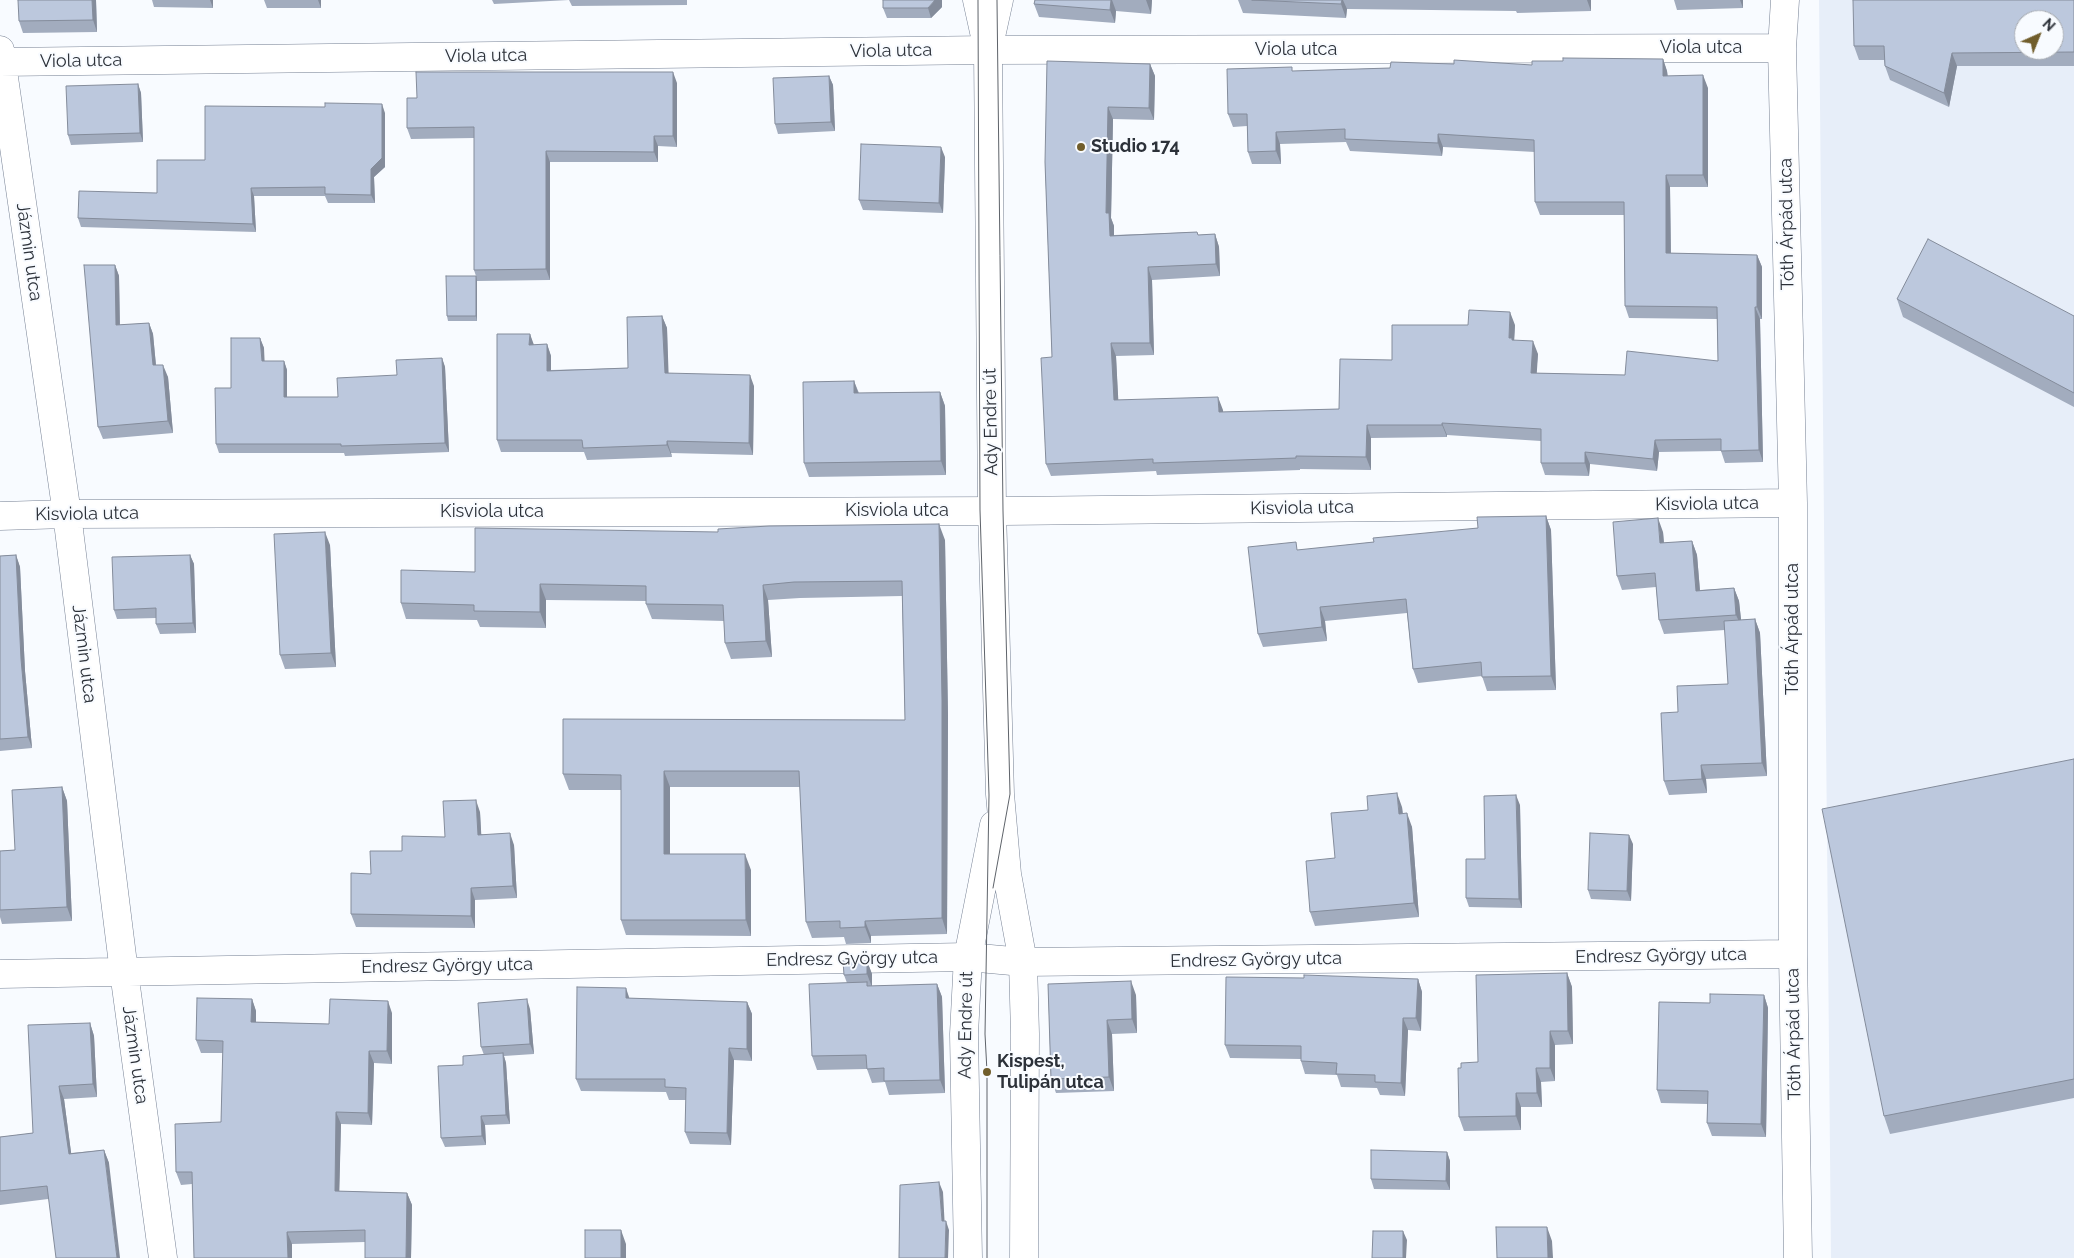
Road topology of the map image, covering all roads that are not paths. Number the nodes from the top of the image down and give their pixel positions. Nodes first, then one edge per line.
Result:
1 (977, 0) edge
2 (999, 0) edge
3 (1785, 0) edge
4 (1782, 48) junction
5 (988, 50) junction
6 (1, 58) edge
7 (1793, 503) junction
8 (992, 510) junction
9 (66, 514) junction
10 (0, 516) edge
11 (1000, 794) junction
12 (1793, 954) junction
13 (968, 957) junction
14 (1023, 962) junction
15 (124, 972) junction
16 (0, 974) edge
17 (163, 1258) edge
18 (968, 1258) edge
19 (1024, 1258) edge
20 (1798, 1258) edge

1 - 5 street, Ady Endre út
2 - 5 street, Ady Endre út
3 - 4 street, Tóth Árpád utca
4 - 5 street, Viola utca
4 - 7 street, Tóth Árpád utca
5 - 6 street, Viola utca
5 - 8 street, Ady Endre út
6 - 9 street, Jázmin utca
7 - 8 street, Kisviola utca
7 - 12 street, Tóth Árpád utca
8 - 9 street, Kisviola utca
8 - 11 street, Ady Endre út
9 - 10 street, Kisviola utca
9 - 15 street, Jázmin utca
11 - 13 street, Ady Endre út
11 - 14 street, Ady Endre út
12 - 14 street, Endresz György utca
12 - 20 street, Tóth Árpád utca
13 - 14 street, Endresz György utca
13 - 15 street, Endresz György utca
13 - 18 street, Ady Endre út
14 - 19 street, Ady Endre út
15 - 16 street, Endresz György utca
15 - 17 street, Jázmin utca

